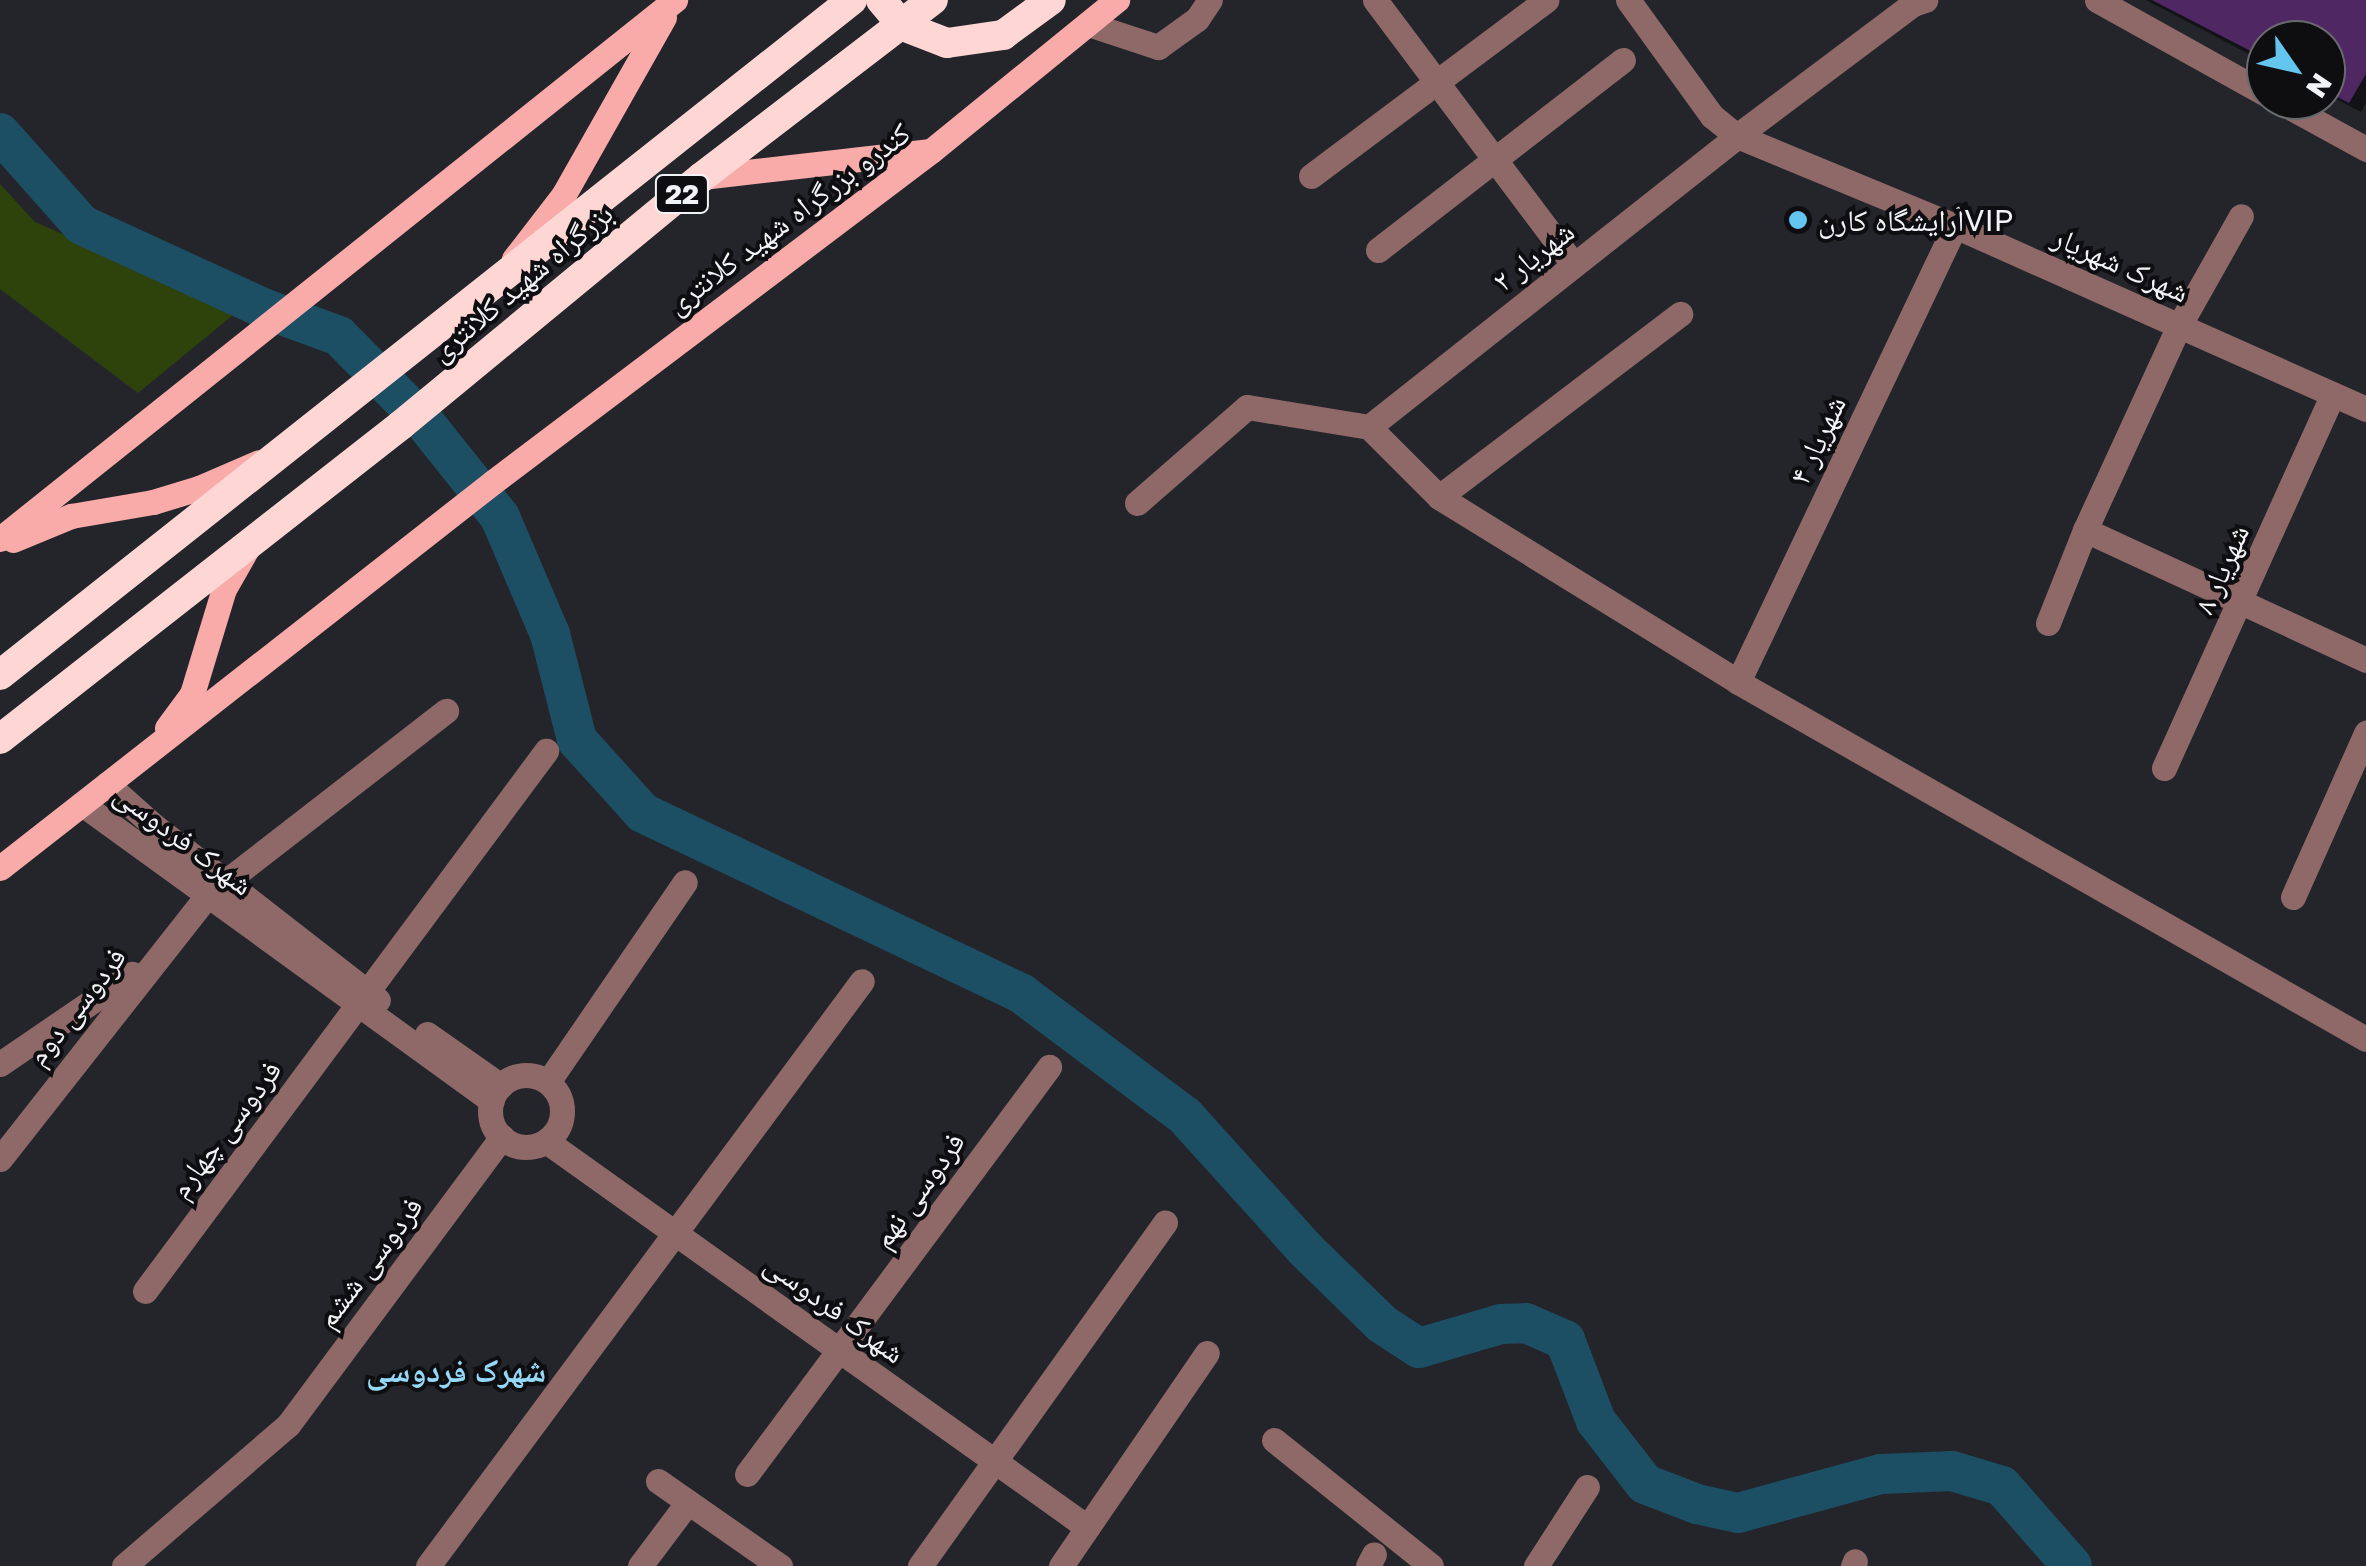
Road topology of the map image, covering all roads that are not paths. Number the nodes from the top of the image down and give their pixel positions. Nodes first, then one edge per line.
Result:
1 (674, 0) edge
2 (852, 0) edge
3 (881, 0) edge
4 (933, 0) edge
5 (1051, 0) edge
6 (1118, 0) edge
7 (1210, 0) edge
8 (1546, 0) edge
9 (1628, 0) edge
10 (1925, 0) edge
11 (2097, 0) edge
12 (1389, 5) edge
13 (1088, 24) junction
14 (1622, 60) dead end
15 (1437, 82) junction
16 (2246, 83) edge
17 (2313, 120) edge
18 (1737, 136) junction
19 (2366, 149) edge
20 (931, 151) junction
21 (1496, 159) junction
22 (1311, 176) dead end
23 (702, 178) junction
24 (2241, 216) dead end
25 (1956, 226) junction
26 (1378, 250) dead end
27 (1574, 264) junction
28 (496, 282) junction
29 (1680, 314) dead end
30 (2179, 326) junction
31 (2333, 394) junction
32 (2366, 409) edge
33 (1369, 427) junction
34 (282, 452) junction
35 (1439, 497) junction
36 (1137, 503) dead end
37 (2085, 530) junction
38 (0, 542) edge
39 (252, 542) junction
40 (2242, 603) junction
41 (2048, 623) dead end
42 (2366, 660) edge
43 (0, 675) edge
44 (1738, 682) junction
45 (446, 711) dead end
46 (2366, 734) edge
47 (0, 739) edge
48 (546, 751) dead end
49 (150, 752) junction
50 (2164, 768) dead end
51 (107, 784) junction
52 (82, 804) junction
53 (0, 868) edge
54 (685, 882) dead end
55 (217, 889) junction
56 (2293, 896) dead end
57 (153, 960) junction
58 (862, 981) dead end
59 (363, 999) junction
60 (2366, 1039) edge
61 (0, 1064) edge
62 (1049, 1067) dead end
63 (548, 1082) junction
64 (496, 1094) junction
65 (502, 1137) junction
66 (550, 1137) junction
67 (0, 1158) edge
68 (1166, 1222) dead end
69 (678, 1228) junction
70 (145, 1291) dead end
71 (842, 1347) junction
72 (1206, 1353) dead end
73 (1274, 1440) dead end
74 (998, 1456) junction
75 (747, 1474) dead end
76 (658, 1480) dead end
77 (1586, 1487) dead end
78 (688, 1502) junction
79 (1092, 1521) junction
80 (124, 1566) edge
81 (428, 1566) edge
82 (640, 1566) edge
83 (780, 1566) edge
84 (920, 1566) edge
85 (1061, 1566) edge
86 (1431, 1566) edge
87 (1536, 1566) edge

1 - 28 main road
1 - 38 main road
2 - 28 highway, بزرگراه شهید کلانتری / 22
3 - 5 highway, bridge
4 - 23 highway, بزرگراه شهید کلانتری / 22
6 - 13 main road, کندرو بزرگراه شهید کلانتری
7 - 13 street
8 - 15 street
9 - 18 street
10 - 18 street, ۲ شهریار
11 - 16 street
12 - 15 street
13 - 20 main road, کندرو بزرگراه شهید کلانتری
14 - 21 street
15 - 21 street
15 - 22 street
17 - 19 street
18 - 25 street, شهرک شهریار
18 - 27 street, ۲ شهریار
20 - 23 main road
20 - 49 main road, کندرو بزرگراه شهید کلانتری
21 - 26 street
21 - 27 street
23 - 39 highway, بزرگراه شهید کلانتری / 22
24 - 30 street
25 - 30 street, شهرک شهریار
25 - 44 street, شهریار ۴
27 - 33 street, ۲ شهریار
28 - 34 highway, بزرگراه شهید کلانتری / 22
29 - 35 street
30 - 31 street, شهرک شهریار
30 - 37 street
31 - 32 street, شهرک شهریار
31 - 40 street, شهریار ۸
33 - 35 street
33 - 36 street
34 - 38 main road
34 - 43 highway, 22
35 - 44 street
37 - 40 street
37 - 41 street
39 - 47 highway, 22
39 - 49 main road
40 - 42 street
40 - 50 street, شهریار ۸
44 - 60 street
45 - 55 street, فردوسی دوم
46 - 56 street
48 - 59 street, فردوسی چهارم
49 - 51 main road
51 - 52 main road
51 - 55 street, شهرک فردوسی
52 - 53 main road
52 - 55 street, شهرک فردوسی
54 - 63 street
55 - 57 street, فردوسی دوم
55 - 59 street, شهرک فردوسی
57 - 61 street
57 - 67 street, فردوسی دوم
58 - 69 street
59 - 64 street, شهرک فردوسی
59 - 70 street, فردوسی چهارم
62 - 71 street, فردوسی نهم
63 - 64 street
63 - 66 street
64 - 65 street
65 - 66 street
65 - 80 street, فردوسی ششم
66 - 69 street, شهرک فردوسی
68 - 74 street
69 - 71 street, شهرک فردوسی
69 - 81 street
71 - 74 street, شهرک فردوسی
71 - 75 street, فردوسی نهم
72 - 79 street
73 - 86 street
74 - 79 street, شهرک فردوسی
74 - 84 street
76 - 78 street
77 - 87 street
78 - 82 street
78 - 83 street
79 - 85 street

